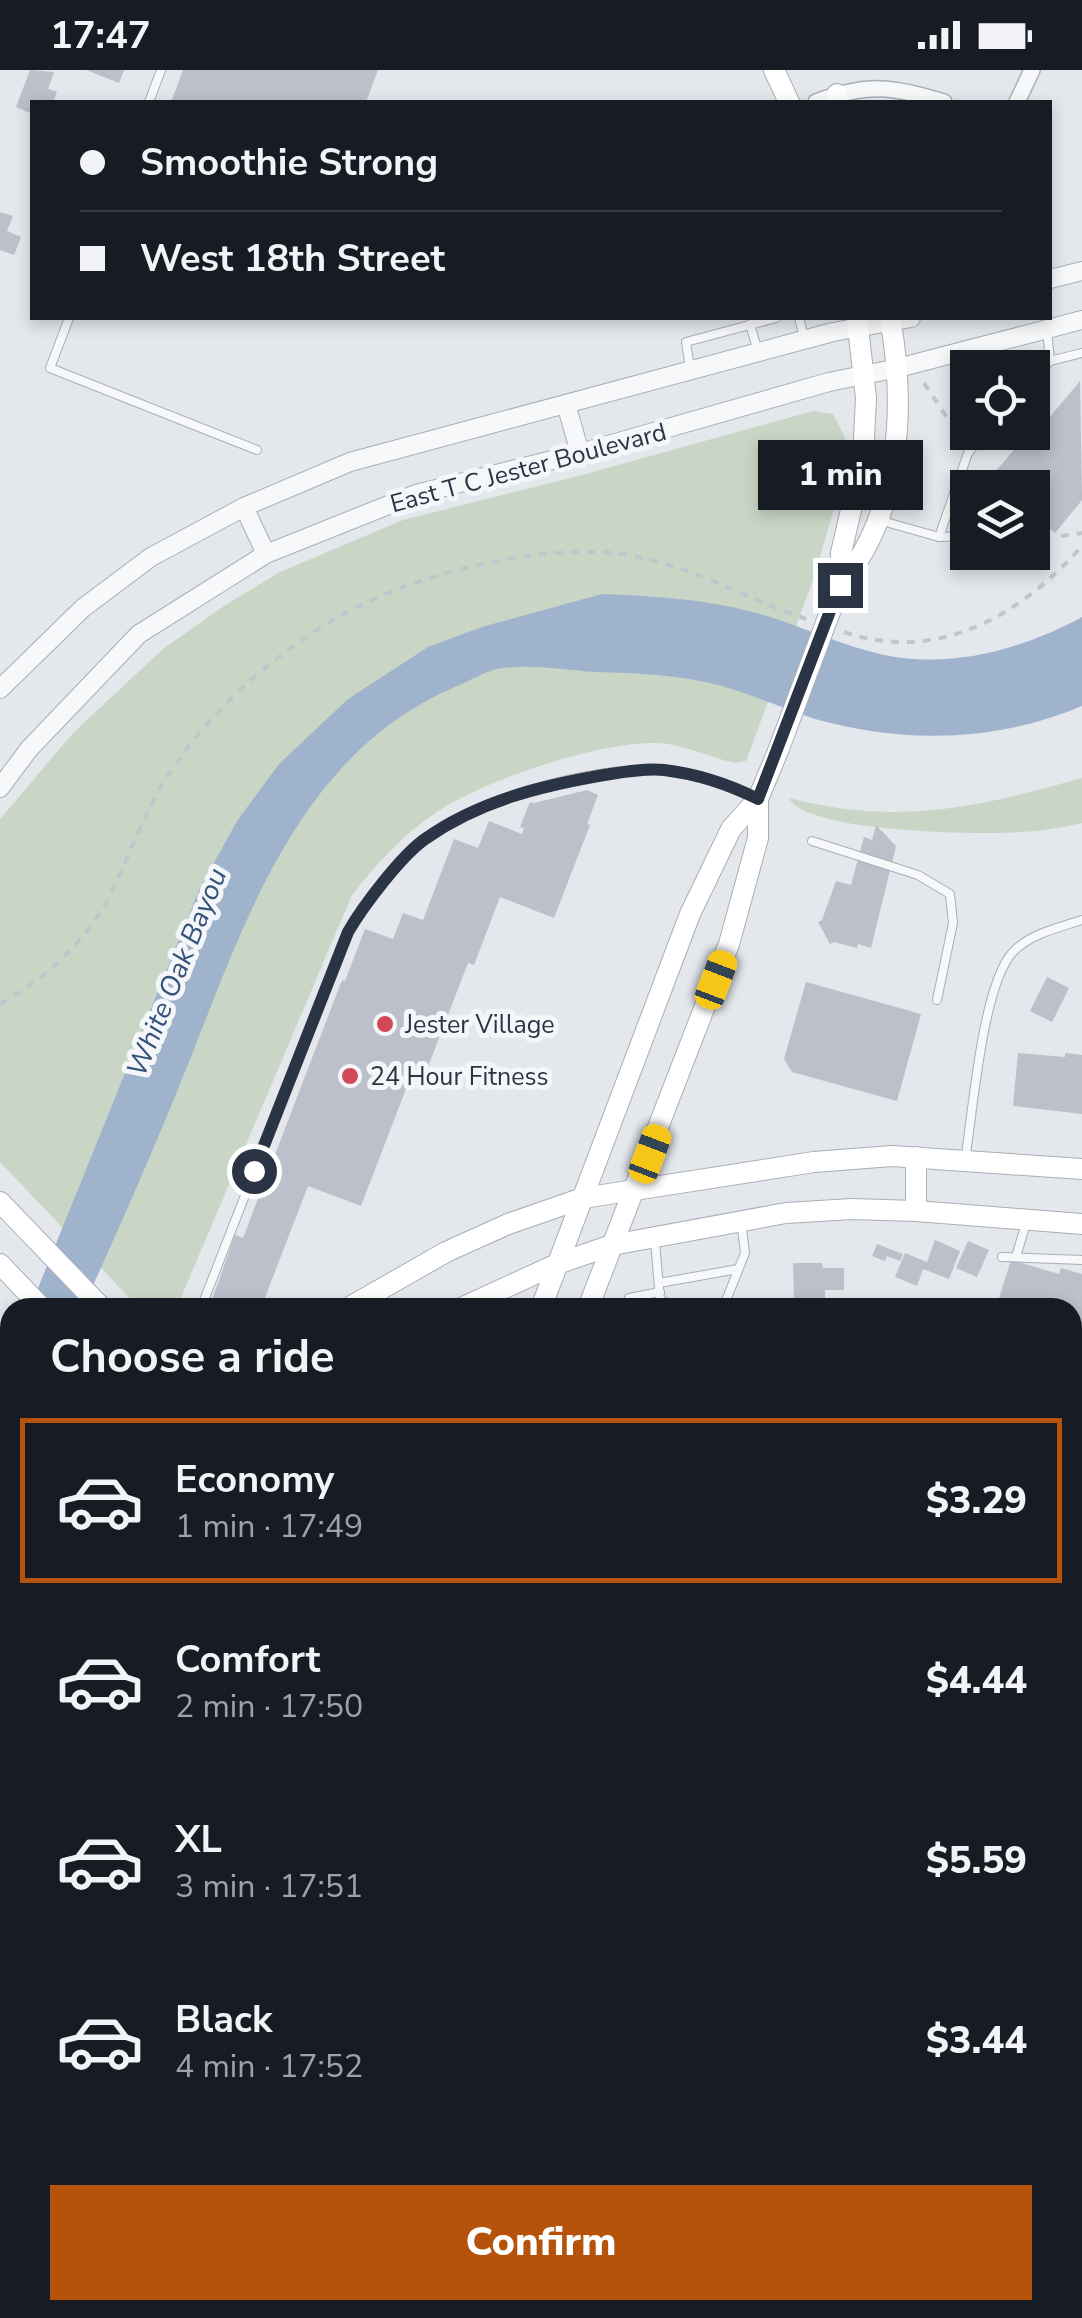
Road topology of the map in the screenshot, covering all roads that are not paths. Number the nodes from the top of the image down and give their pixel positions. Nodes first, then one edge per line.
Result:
1 (161, 70) edge
2 (1032, 70) edge
3 (778, 74) edge
4 (837, 98) edge
5 (150, 100) edge
6 (788, 100) edge
7 (936, 100) edge
8 (1018, 100) edge
9 (1082, 270) edge
10 (1052, 279) edge
11 (68, 320) edge
12 (767, 320) edge
13 (799, 320) edge
14 (884, 320) edge
15 (897, 320) edge
16 (1082, 320) edge
17 (858, 322) edge
18 (750, 324) junction
19 (1047, 329) junction
20 (804, 340) junction
21 (1049, 350) edge
22 (758, 352) junction
23 (1082, 353) edge
24 (1050, 361) edge
25 (898, 368) junction
26 (690, 370) junction
27 (864, 375) junction
28 (566, 404) junction
29 (257, 450) dead end
30 (580, 453) junction
31 (950, 503) edge
32 (244, 507) junction
33 (878, 520) junction
34 (938, 536) junction
35 (950, 536) edge
36 (266, 554) junction
37 (838, 590) junction
38 (0, 689) edge
39 (1, 786) edge
40 (758, 799) junction
41 (812, 841) dead end
42 (1082, 920) edge
43 (937, 1000) dead end
44 (916, 1157) junction
45 (966, 1160) junction
46 (1082, 1168) edge
47 (636, 1189) junction
48 (583, 1198) junction
49 (1, 1203) edge
50 (916, 1212) junction
51 (741, 1221) junction
52 (1026, 1221) junction
53 (1082, 1224) edge
54 (655, 1236) junction
55 (612, 1245) junction
56 (1002, 1257) dead end
57 (1016, 1257) junction
58 (1082, 1260) edge
59 (0, 1264) edge
60 (557, 1264) junction
61 (738, 1268) junction
62 (659, 1288) junction
63 (32, 1298) edge
64 (92, 1298) edge
65 (205, 1298) edge
66 (381, 1298) edge
67 (484, 1298) edge
68 (545, 1298) edge
69 (592, 1298) edge
70 (630, 1298) edge
71 (660, 1298) edge
72 (727, 1298) edge

1 - 5 lane
2 - 8 street
3 - 6 main road
4 - 7 street
9 - 10 street
11 - 29 lane
12 - 18 lane
13 - 20 lane
14 - 17 street, East T C Jester Boulevard
15 - 25 main road
16 - 19 street, East T C Jester Boulevard
17 - 20 street, East T C Jester Boulevard
17 - 27 main road
18 - 22 lane
18 - 26 lane
19 - 21 lane
19 - 25 street, East T C Jester Boulevard
20 - 22 street, East T C Jester Boulevard
22 - 26 street, East T C Jester Boulevard
23 - 24 lane
25 - 27 street, East T C Jester Boulevard
25 - 33 main road
26 - 28 street, East T C Jester Boulevard
27 - 30 street, East T C Jester Boulevard
27 - 37 main road
28 - 30 street
28 - 32 street, East T C Jester Boulevard
30 - 36 street, East T C Jester Boulevard
31 - 34 lane
32 - 36 street
32 - 38 street, East T C Jester Boulevard
33 - 34 lane
33 - 37 main road
34 - 35 lane
36 - 39 street, East T C Jester Boulevard
37 - 40 main road, bridge
40 - 47 main road
40 - 48 main road
40 - 65 lane
41 - 43 lane
42 - 45 lane
44 - 45 main road
44 - 47 main road
44 - 50 main road
45 - 46 main road
47 - 48 main road
47 - 55 main road
48 - 60 main road
48 - 66 main road
49 - 64 main road
50 - 51 main road
50 - 52 main road
51 - 54 main road
51 - 61 lane
52 - 53 main road
52 - 57 lane
54 - 55 main road
54 - 62 lane
55 - 60 main road
55 - 69 main road
56 - 57 lane
57 - 58 lane
59 - 63 main road
60 - 67 main road
60 - 68 main road
61 - 62 lane
61 - 72 lane
62 - 70 lane
62 - 71 lane

